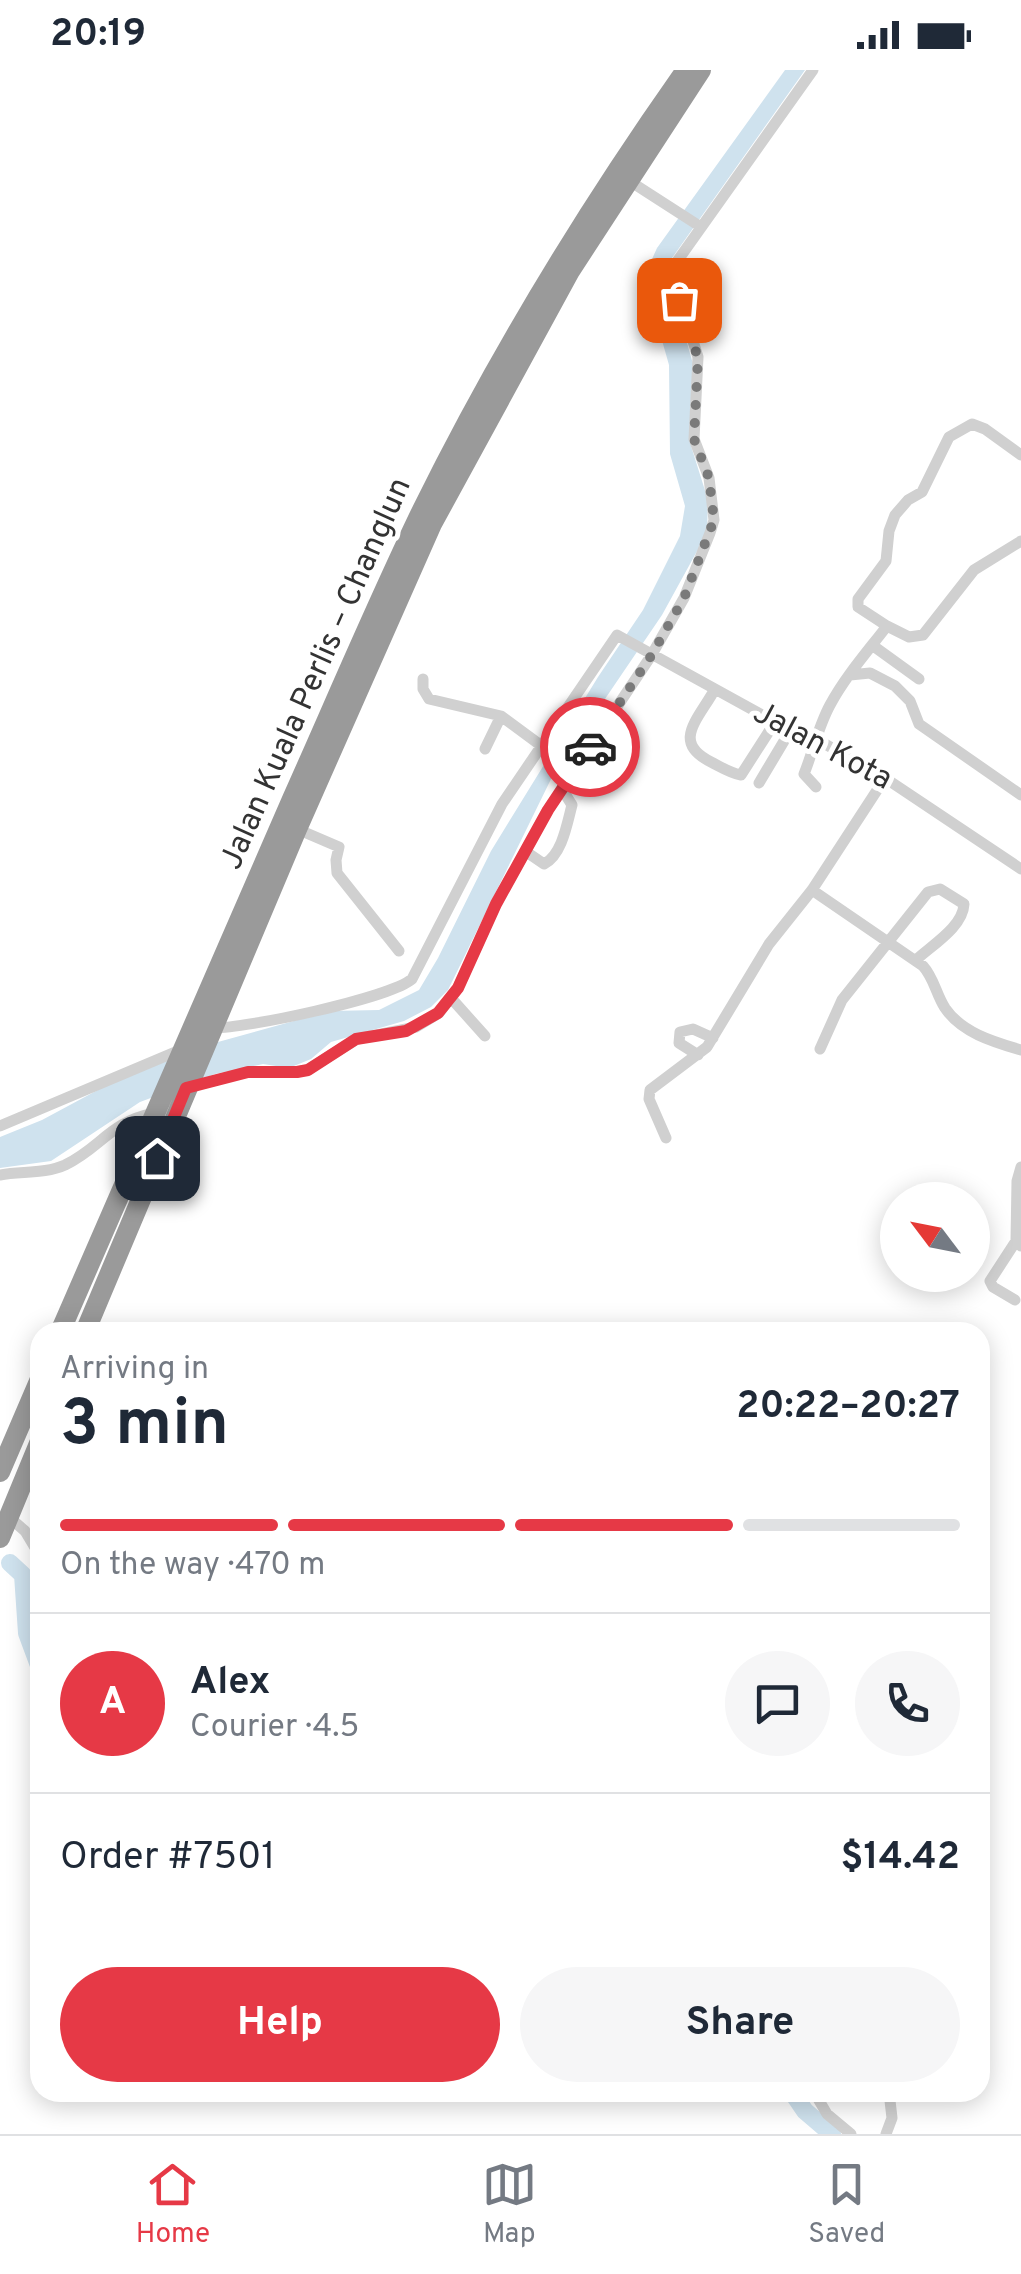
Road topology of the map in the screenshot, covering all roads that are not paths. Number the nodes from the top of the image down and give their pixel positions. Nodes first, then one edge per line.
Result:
1 (674, 70) edge
2 (686, 70) edge
3 (701, 70) edge
4 (813, 70) edge
5 (633, 144) junction
6 (628, 180) junction
7 (699, 225) junction
8 (1021, 455) edge
9 (1021, 541) edge
10 (887, 626) junction
11 (872, 645) junction
12 (646, 653) junction
13 (850, 675) junction
14 (919, 678) dead end
15 (423, 679) dead end
16 (715, 689) junction
17 (500, 716) junction
18 (775, 722) junction
19 (790, 731) junction
20 (814, 744) junction
21 (543, 746) junction
22 (485, 750) dead end
23 (885, 778) junction
24 (760, 783) dead end
25 (816, 786) dead end
26 (562, 789) junction
27 (1021, 795) edge
28 (297, 829) junction
29 (525, 852) junction
30 (1021, 869) edge
31 (812, 890) junction
32 (889, 942) junction
33 (398, 951) dead end
34 (916, 960) junction
35 (451, 998) junction
36 (210, 1033) junction
37 (485, 1036) dead end
38 (713, 1038) junction
39 (820, 1049) dead end
40 (1021, 1050) edge
41 (182, 1051) junction
42 (698, 1056) junction
43 (186, 1086) junction
44 (156, 1111) junction
45 (0, 1126) edge
46 (666, 1138) dead end
47 (1021, 1167) edge
48 (0, 1175) edge
49 (1018, 1243) edge
50 (1014, 1300) dead end
51 (64, 1322) edge
52 (89, 1322) edge
53 (30, 1402) edge
54 (30, 1465) edge
55 (0, 1472) edge
56 (4, 1528) edge
57 (30, 1540) edge
58 (820, 2102) edge
59 (890, 2102) edge
60 (851, 2134) edge
61 (886, 2134) edge

1 - 5 highway
2 - 5 highway, Jalan Kuala Perlis – Changlun
3 - 6 highway, Jalan Kuala Perlis – Changlun
4 - 7 street
5 - 41 highway, Jalan Kuala Perlis – Changlun
6 - 7 street
6 - 28 highway, Jalan Kuala Perlis – Changlun
7 - 12 street
8 - 10 street
9 - 10 street
10 - 11 street
11 - 13 street
11 - 14 street
12 - 16 street, Jalan Kota
12 - 21 street, Jalan Kota
12 - 26 street
13 - 20 street
13 - 27 street
15 - 17 street
16 - 18 street, Jalan Kota
16 - 18 street
17 - 21 street
17 - 22 street
18 - 19 street, Jalan Kota
19 - 20 street, Jalan Kota
19 - 24 street
20 - 23 street, Jalan Kota
20 - 25 street
21 - 36 street
23 - 30 street, Jalan Kota
23 - 31 street
26 - 29 street
26 - 29 street
28 - 33 street
28 - 36 highway, Jalan Kuala Perlis – Changlun
29 - 35 street
31 - 32 street
31 - 38 street
32 - 34 street
32 - 34 street
32 - 39 street
34 - 40 street
35 - 37 street
35 - 43 street
36 - 43 highway, Jalan Kuala Perlis – Changlun
38 - 42 street
38 - 42 street
41 - 44 highway, Jalan Kuala Perlis – Changlun
41 - 45 street
42 - 46 street
43 - 52 highway, Jalan Kuala Perlis – Changlun
44 - 48 street
44 - 51 highway, Jalan Kuala Perlis – Changlun
47 - 49 street
49 - 50 street
53 - 55 highway
54 - 56 highway
56 - 57 street
58 - 60 street
59 - 61 street

